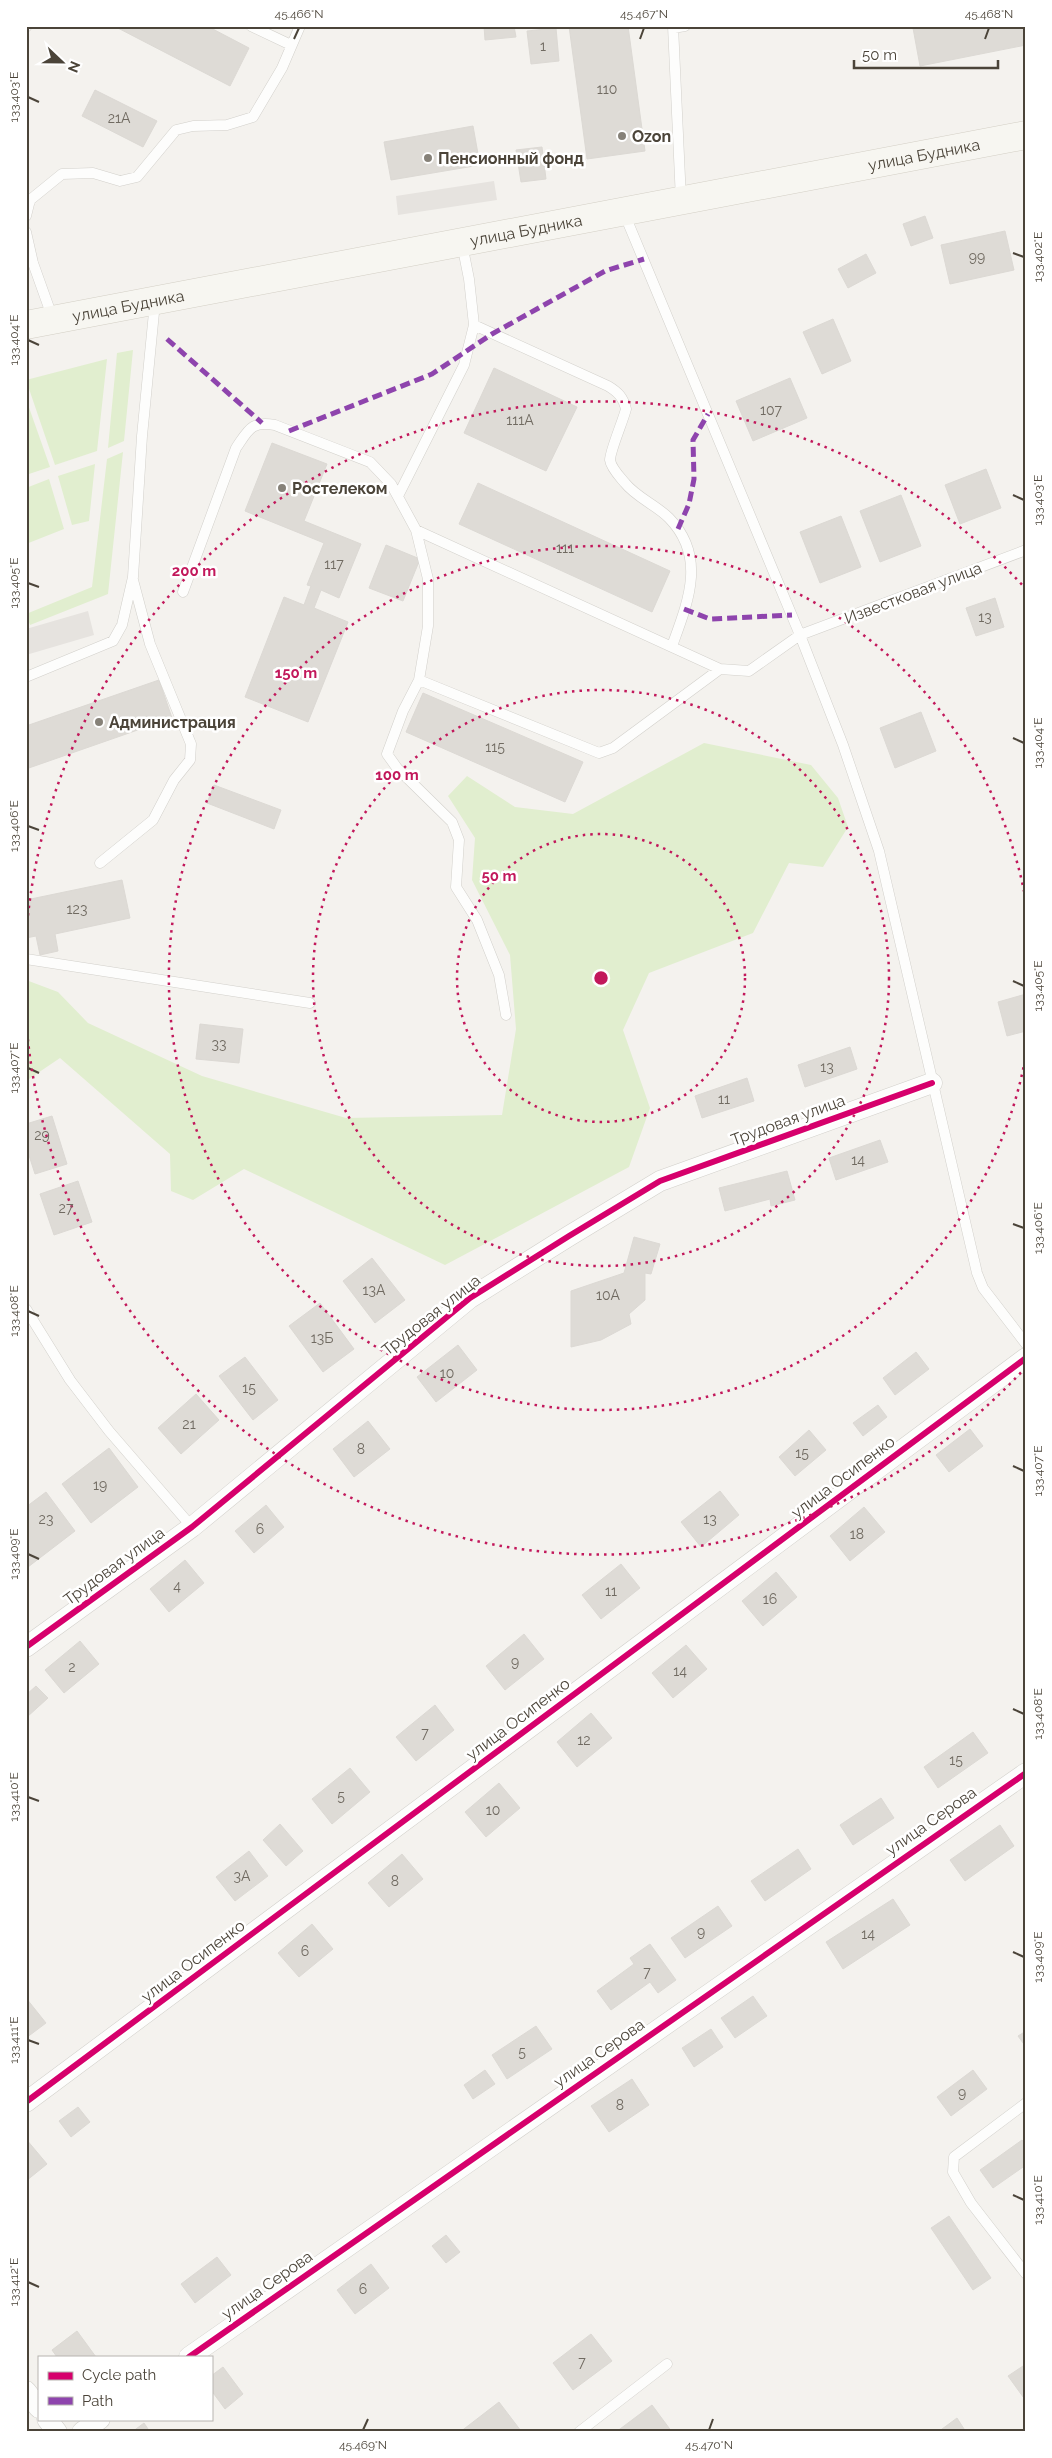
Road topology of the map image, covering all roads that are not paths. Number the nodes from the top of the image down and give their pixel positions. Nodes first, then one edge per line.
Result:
1 (251, 26) edge
2 (300, 26) edge
3 (685, 26) edge
4 (673, 27) edge
5 (291, 45) junction
6 (1026, 135) edge
7 (681, 201) junction
8 (624, 212) junction
9 (26, 216) edge
10 (26, 232) edge
11 (461, 243) junction
12 (155, 301) junction
13 (53, 320) junction
14 (26, 325) edge
15 (474, 325) junction
16 (398, 496) junction
17 (416, 530) junction
18 (1026, 550) edge
19 (133, 577) junction
20 (183, 592) dead end
21 (800, 635) junction
22 (672, 646) junction
23 (720, 669) junction
24 (26, 677) edge
25 (419, 680) junction
26 (100, 864) dead end
27 (26, 959) edge
28 (310, 1003) dead end
29 (506, 1015) dead end
30 (932, 1082) junction
31 (26, 1309) edge
32 (1026, 1344) edge
33 (1026, 1358) edge
34 (192, 1527) junction
35 (26, 1647) edge
36 (1026, 1773) edge
37 (26, 2102) edge
38 (1026, 2103) edge
39 (1026, 2274) edge
40 (190, 2356) edge
41 (667, 2364) dead end
42 (26, 2392) edge
43 (38, 2407) edge
44 (49, 2420) edge
45 (99, 2420) edge
46 (57, 2432) edge
47 (82, 2432) edge
48 (579, 2432) edge

1 - 5 lane
2 - 5 lane
3 - 4 lane
4 - 7 lane
5 - 9 lane
6 - 7 main road, улица Будника
7 - 8 main road, улица Будника
8 - 11 main road, улица Будника
8 - 21 lane
10 - 13 lane
11 - 12 main road, улица Будника
11 - 15 lane
12 - 13 main road, улица Будника
12 - 19 lane
13 - 14 main road, улица Будника
15 - 16 lane
15 - 22 lane
16 - 17 lane
16 - 20 lane
17 - 22 lane
17 - 25 lane
18 - 21 lane, Известковая улица
19 - 24 lane
19 - 26 lane
21 - 23 lane, Известковая улица
21 - 30 lane
22 - 23 lane
23 - 25 lane
25 - 29 lane
27 - 28 lane
30 - 32 lane
30 - 34 street, Трудовая улица
31 - 34 lane
33 - 37 street, улица Осипенко
34 - 35 street, Трудовая улица
36 - 40 street, улица Серова
38 - 39 lane
41 - 48 lane
42 - 43 street
44 - 46 street
45 - 47 street

